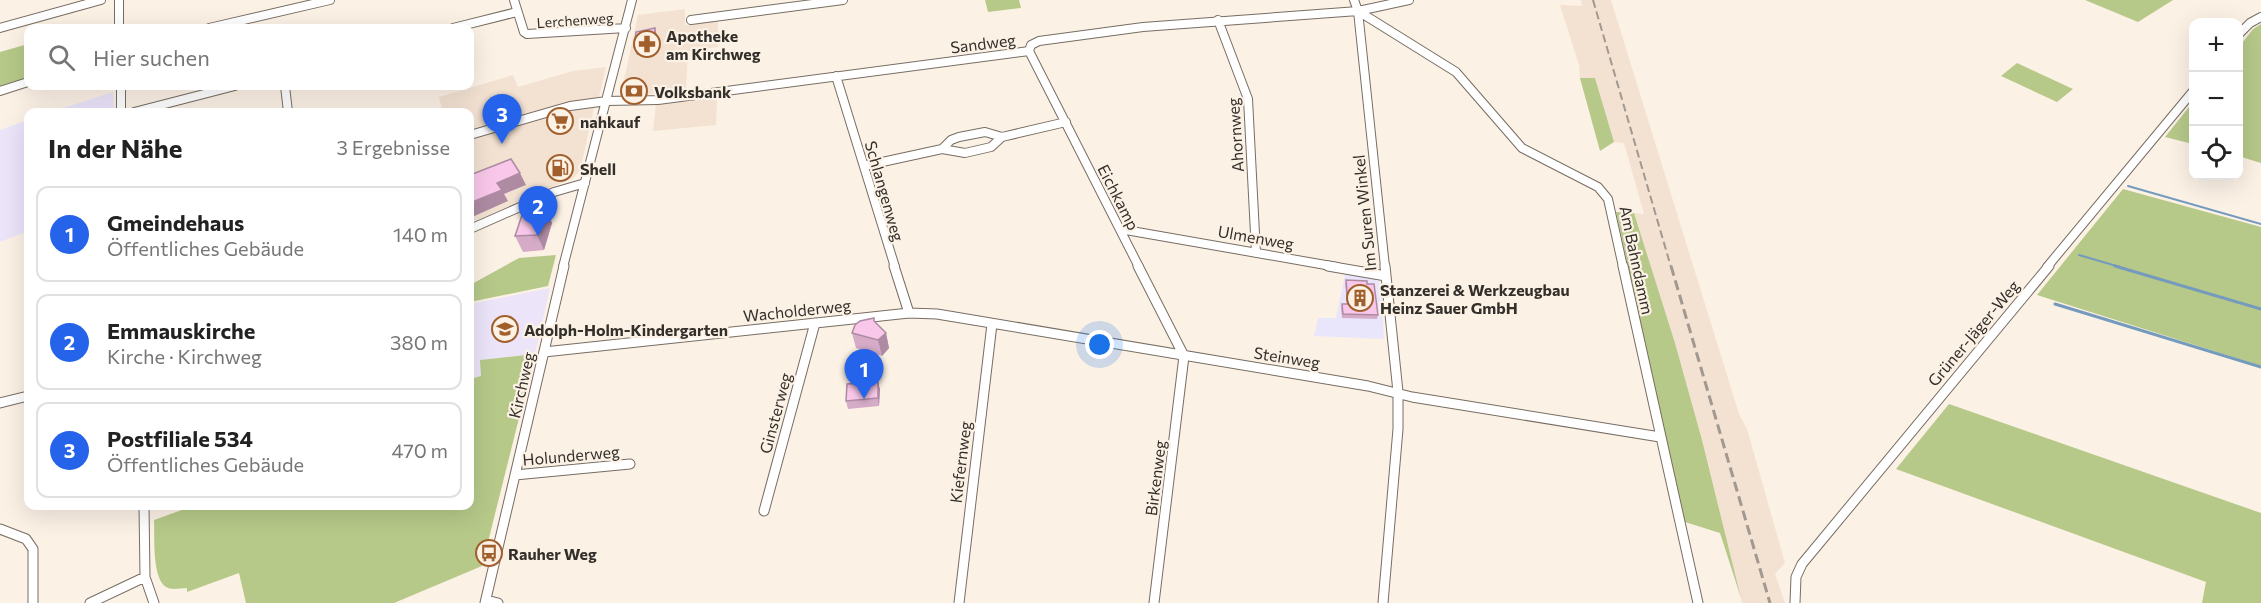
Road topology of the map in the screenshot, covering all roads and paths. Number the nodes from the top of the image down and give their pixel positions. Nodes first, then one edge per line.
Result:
1 (101, 0) edge
2 (119, 0) edge
3 (330, 0) edge
4 (514, 0) edge
5 (632, 0) edge
6 (843, 0) edge
7 (1354, 0) edge
8 (1409, 0) edge
9 (299, 4) edge
10 (1358, 10) junction
11 (518, 12) junction
12 (2261, 17) edge
13 (691, 20) dead end
14 (1218, 20) junction
15 (119, 24) edge
16 (224, 24) edge
17 (469, 24) edge
18 (0, 28) edge
19 (626, 28) junction
20 (2243, 30) edge
21 (1029, 51) junction
22 (836, 76) junction
23 (24, 83) edge
24 (121, 90) edge
25 (220, 90) edge
26 (285, 90) edge
27 (0, 91) edge
28 (2189, 95) edge
29 (608, 101) junction
30 (121, 108) edge
31 (150, 108) edge
32 (288, 108) edge
33 (1066, 122) junction
34 (474, 134) edge
35 (1002, 137) junction
36 (942, 149) junction
37 (864, 166) junction
38 (585, 183) junction
39 (474, 227) edge
40 (1120, 229) junction
41 (1256, 253) junction
42 (1386, 276) junction
43 (909, 313) junction
44 (814, 323) junction
45 (992, 324) junction
46 (544, 352) junction
47 (1184, 356) junction
48 (1398, 392) junction
49 (24, 397) edge
50 (0, 403) edge
51 (1660, 437) junction
52 (630, 464) dead end
53 (515, 475) junction
54 (144, 510) edge
55 (764, 512) dead end
56 (0, 529) edge
57 (145, 577) junction
58 (485, 602) edge
59 (33, 603) edge
60 (90, 603) edge
61 (154, 603) edge
62 (498, 603) edge
63 (959, 603) edge
64 (1154, 603) edge
65 (1383, 603) edge
66 (1698, 603) edge
67 (1795, 603) edge

1 - 18 street
2 - 15 street
3 - 9 street
4 - 11 street, Lerchenweg
5 - 19 street, Kirchweg
6 - 13 street
7 - 10 street, Im Suren Winkel
8 - 10 street
9 - 16 street
10 - 14 street, Sandweg
10 - 42 street, Im Suren Winkel
10 - 51 street, Am Bahndamm
11 - 17 street
11 - 19 street, Lerchenweg
12 - 20 street
14 - 21 street, Sandweg
14 - 41 street, Ahornweg
19 - 29 street, Kirchweg
21 - 22 street, Sandweg
21 - 33 street, Eichkamp
22 - 29 street, Sandweg
22 - 37 street, Schlangenweg
23 - 27 street
24 - 30 street
25 - 31 street
26 - 32 street
28 - 67 street, Grüner-Jäger-Weg
29 - 34 street
29 - 38 street, Kirchweg
33 - 35 street
33 - 40 street, Eichkamp
35 - 36 street
35 - 36 street
36 - 37 street
37 - 43 street, Schlangenweg
38 - 39 street
38 - 46 street, Kirchweg
40 - 41 street, Ulmenweg
40 - 47 street, Eichkamp
41 - 42 street, Ulmenweg
42 - 48 street, Im Suren Winkel
43 - 44 street, Wacholderweg
43 - 45 street, Steinweg
44 - 46 street, Wacholderweg
44 - 55 street, Ginsterweg
45 - 47 street, Steinweg
45 - 63 street, Kiefernweg
46 - 53 street, Kirchweg
47 - 48 street, Steinweg
47 - 64 street, Birkenweg
48 - 51 street, Steinweg
48 - 65 street, Im Suren Winkel
49 - 50 street
51 - 66 street, Am Bahndamm
52 - 53 street, Holunderweg
53 - 58 street, Kirchweg
54 - 57 street
56 - 59 street
57 - 60 street
57 - 61 street
58 - 62 street

